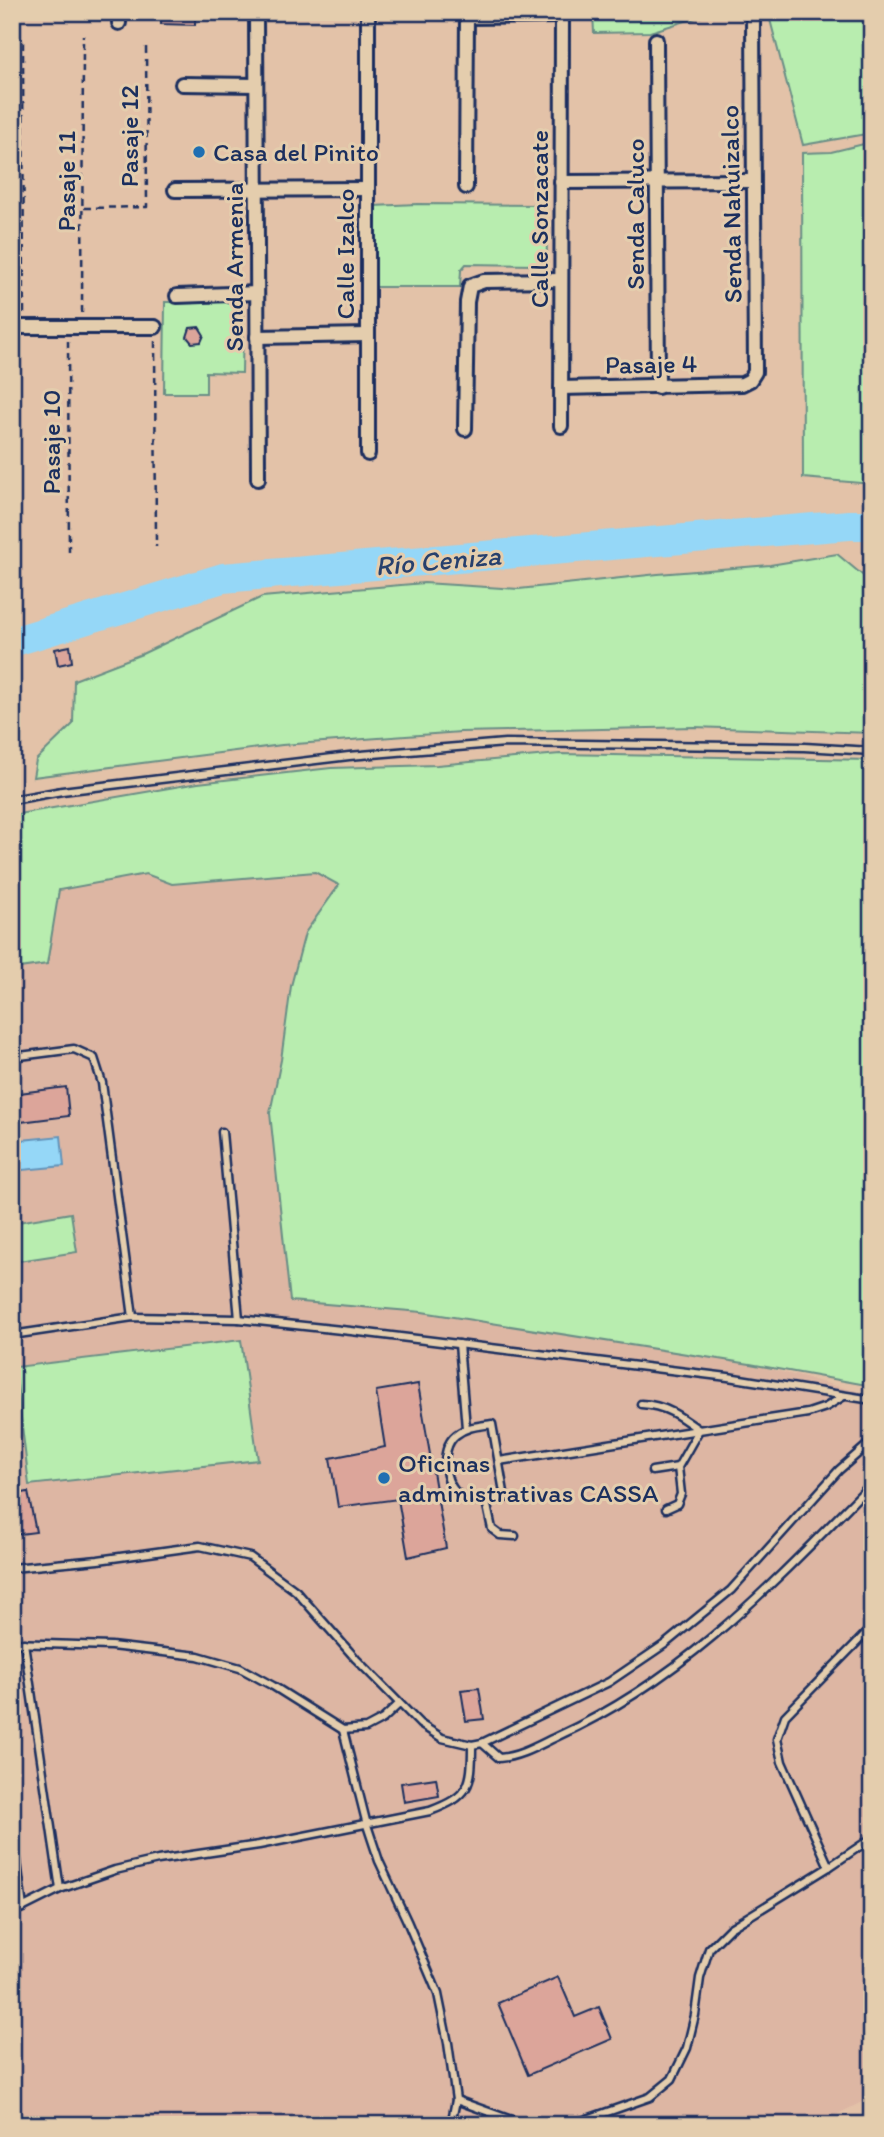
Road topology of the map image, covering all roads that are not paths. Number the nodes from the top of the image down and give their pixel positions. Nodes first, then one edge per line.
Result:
1 (256, 12) edge
2 (368, 12) edge
3 (562, 14) edge
4 (467, 15) edge
5 (753, 18) dead end
6 (656, 40) dead end
7 (182, 84) dead end
8 (256, 85) junction
9 (657, 181) junction
10 (753, 181) junction
11 (561, 183) junction
12 (466, 187) dead end
13 (257, 189) junction
14 (368, 189) junction
15 (175, 190) dead end
16 (561, 280) junction
17 (257, 293) junction
18 (177, 296) dead end
19 (18, 327) edge
20 (155, 327) road end
21 (368, 335) junction
22 (257, 337) junction
23 (742, 384) joint
24 (658, 387) junction
25 (561, 388) junction
26 (561, 426) dead end
27 (465, 429) dead end
28 (368, 454) dead end
29 (258, 480) dead end
30 (872, 751) edge
31 (12, 800) edge
32 (12, 1057) edge
33 (222, 1132) dead end
34 (133, 1317) junction
35 (239, 1319) junction
36 (12, 1335) edge
37 (459, 1344) junction
38 (844, 1396) junction
39 (872, 1400) edge
40 (641, 1404) dead end
41 (466, 1428) junction
42 (699, 1430) junction
43 (872, 1440) edge
44 (499, 1461) junction
45 (678, 1467) junction
46 (652, 1471) dead end
47 (872, 1483) edge
48 (486, 1501) junction
49 (666, 1509) dead end
50 (515, 1536) dead end
51 (12, 1568) edge
52 (872, 1627) edge
53 (12, 1643) edge
54 (24, 1643) junction
55 (399, 1704) junction
56 (343, 1730) junction
57 (482, 1744) junction
58 (471, 1745) junction
59 (12, 1822) edge
60 (367, 1825) junction
61 (872, 1838) edge
62 (829, 1867) junction
63 (60, 1889) junction
64 (23, 1908) junction
65 (12, 1913) edge
66 (456, 2100) junction
67 (451, 2125) edge
68 (537, 2125) edge
69 (565, 2125) edge

1 - 8 street, Senda Armenia
2 - 14 street, Calle Izalco
3 - 4 street
3 - 11 street, Calle Sonzacate
4 - 12 street
5 - 10 street, Senda Nahuizalco
6 - 9 street, Senda Caluco
7 - 8 street
8 - 13 street, Senda Armenia
9 - 10 street
9 - 11 street
9 - 24 street, Senda Caluco
10 - 23 street, Senda Nahuizalco
11 - 16 street, Calle Sonzacate
13 - 14 street
13 - 15 street
13 - 17 street, Senda Armenia
14 - 21 street, Calle Izalco
16 - 25 street, Calle Sonzacate
16 - 27 street
17 - 18 street
17 - 22 street, Senda Armenia
19 - 20 street
21 - 22 street
21 - 28 street, Calle Izalco
22 - 29 street, Senda Armenia
23 - 24 street, Pasaje 4
24 - 25 street, Pasaje 4
25 - 26 street, Calle Sonzacate
30 - 31 lane
32 - 34 lane
33 - 35 lane
34 - 35 lane
34 - 36 lane
35 - 37 lane
37 - 38 lane
37 - 41 lane
38 - 39 lane
38 - 42 lane
40 - 42 lane
41 - 44 lane
41 - 48 lane
42 - 44 lane
42 - 45 lane
43 - 57 lane
44 - 48 lane
45 - 46 lane
45 - 49 lane
47 - 57 lane
48 - 50 lane
51 - 55 lane
52 - 62 lane
53 - 54 lane
54 - 56 lane
54 - 63 lane
55 - 56 lane
55 - 58 lane
56 - 60 lane
57 - 58 lane
58 - 60 lane
59 - 64 lane
60 - 63 lane
60 - 66 lane
61 - 62 lane
62 - 69 lane
63 - 64 lane
64 - 65 lane
66 - 67 lane
66 - 68 lane

